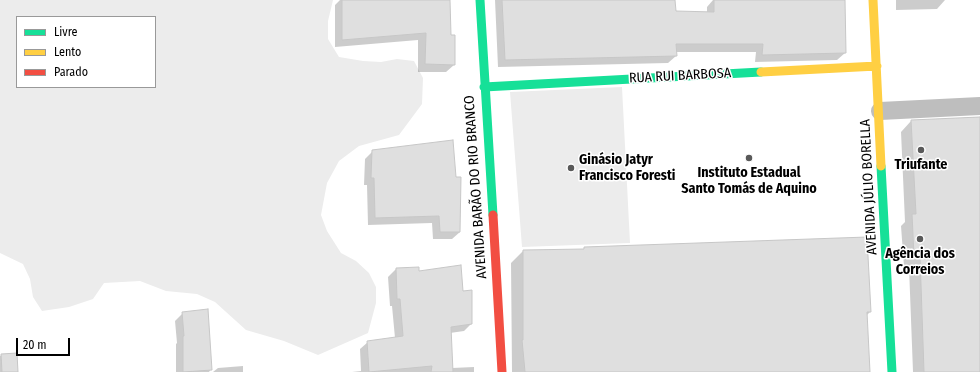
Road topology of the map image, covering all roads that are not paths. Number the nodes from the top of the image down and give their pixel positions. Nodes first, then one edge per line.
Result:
1 (480, 0) edge
2 (873, 0) edge
3 (877, 66) junction
4 (484, 87) junction
5 (980, 106) edge
6 (880, 111) junction
7 (502, 372) edge
8 (892, 372) edge

1 - 4 main road, AVENIDA BARÃO DO RIO BRANCO
2 - 3 main road, AVENIDA JÚLIO BORELLA
3 - 4 main road, RUA RUI BARBOSA
3 - 6 main road, AVENIDA JÚLIO BORELLA
4 - 7 main road, AVENIDA BARÃO DO RIO BRANCO
5 - 6 street
6 - 8 main road, AVENIDA JÚLIO BORELLA

